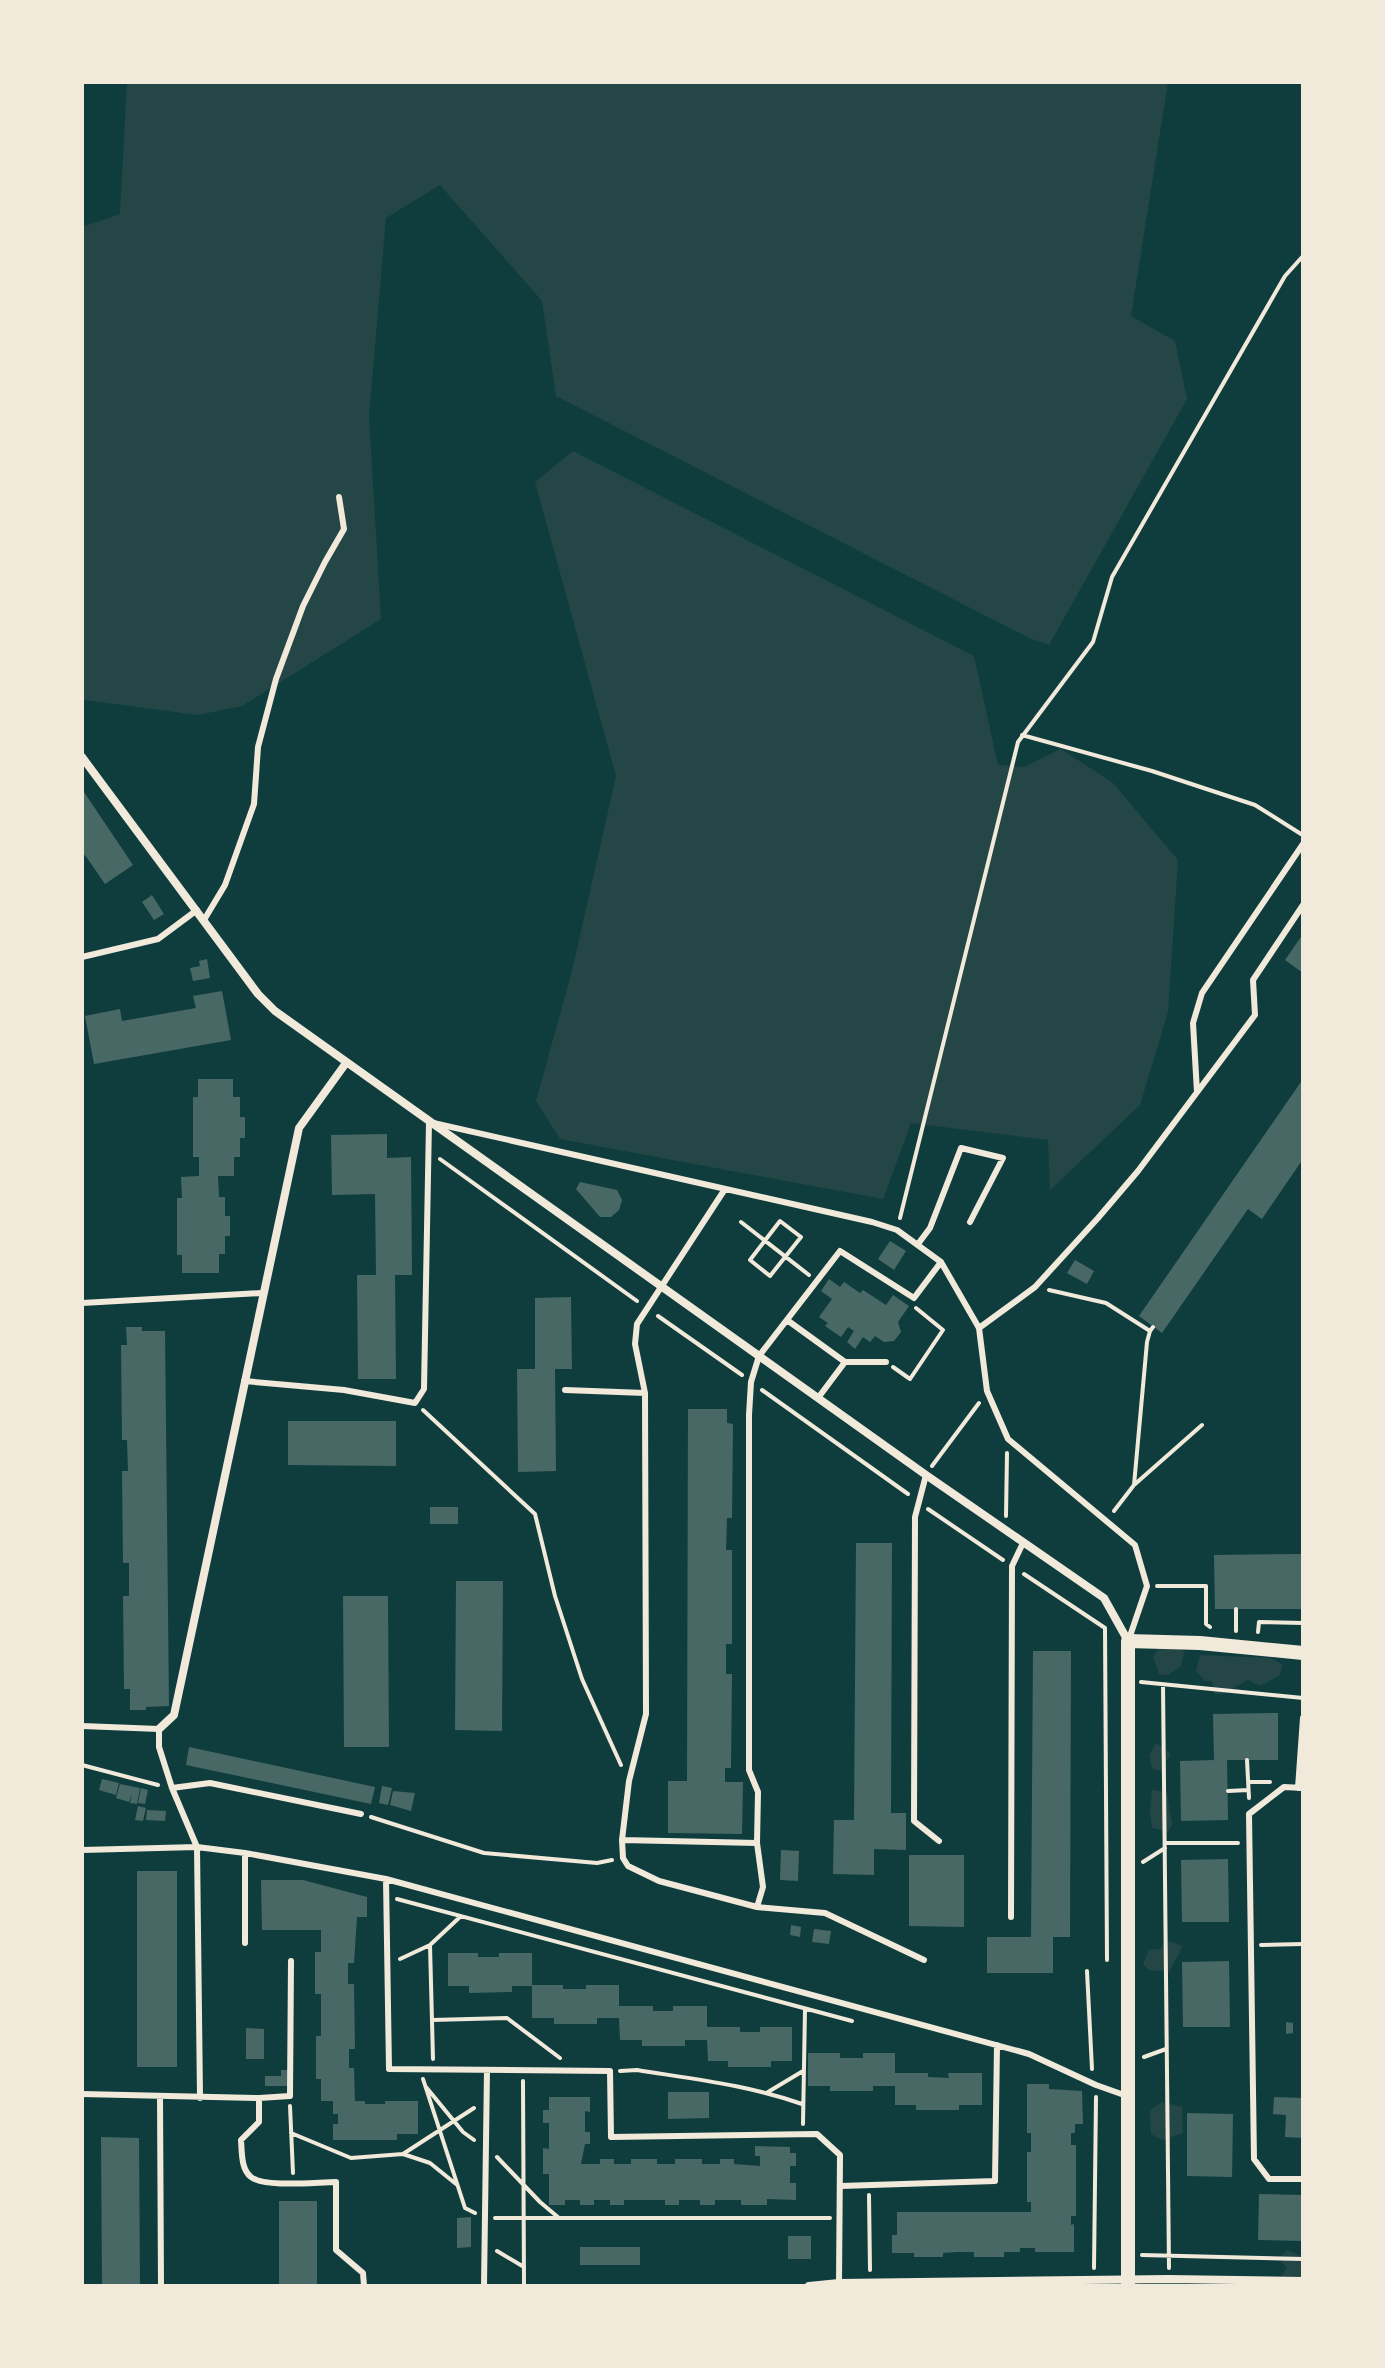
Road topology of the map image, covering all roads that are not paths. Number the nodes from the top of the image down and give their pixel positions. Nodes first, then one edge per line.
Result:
1 (339, 497) dead end
2 (82, 757) edge
3 (1303, 844) edge
4 (1303, 905) edge
5 (197, 910) junction
6 (204, 920) junction
7 (82, 957) edge
8 (346, 1063) junction
9 (1197, 1092) junction
10 (429, 1122) junction
11 (725, 1189) junction
12 (970, 1222) dead end
13 (918, 1244) junction
14 (941, 1262) junction
15 (661, 1287) junction
16 (262, 1293) junction
17 (82, 1303) edge
18 (787, 1320) junction
19 (979, 1328) junction
20 (759, 1356) junction
21 (845, 1362) junction
22 (886, 1362) road end
23 (244, 1381) junction
24 (565, 1390) dead end
25 (645, 1393) junction
26 (818, 1398) junction
27 (926, 1475) junction
28 (1023, 1543) junction
29 (1128, 1641) junction
30 (1303, 1653) edge
31 (1303, 1718) edge
32 (82, 1726) edge
33 (159, 1729) junction
34 (172, 1788) junction
35 (1300, 1788) edge
36 (361, 1814) road end
37 (622, 1840) junction
38 (939, 1841) dead end
39 (757, 1843) junction
40 (197, 1847) junction
41 (82, 1850) edge
42 (245, 1853) junction
43 (386, 1879) junction
44 (757, 1907) junction
45 (1011, 1917) dead end
46 (245, 1943) dead end
47 (924, 1960) dead end
48 (291, 1961) dead end
49 (997, 2045) junction
50 (487, 2070) junction
51 (82, 2094) edge
52 (1127, 2096) junction
53 (160, 2097) junction
54 (200, 2098) junction
55 (259, 2098) junction
56 (1303, 2179) edge
57 (841, 2186) junction
58 (1303, 2281) edge
59 (839, 2283) junction
60 (1128, 2283) edge
61 (1006, 2284) edge
62 (161, 2286) edge
63 (364, 2286) edge
64 (484, 2286) edge
65 (809, 2286) edge

1 - 6 lane
2 - 5 street
3 - 9 lane
4 - 9 lane
5 - 6 street
5 - 7 lane
6 - 8 street
8 - 10 street
8 - 16 street
9 - 19 lane
10 - 11 lane
10 - 15 street
10 - 23 lane
11 - 13 lane
11 - 15 lane
12 - 13 lane
13 - 14 lane
14 - 18 lane
14 - 19 lane
15 - 20 street
15 - 25 lane
16 - 17 lane
16 - 23 street
18 - 20 lane
18 - 21 lane
19 - 29 lane
20 - 26 street
20 - 39 lane
21 - 22 lane
21 - 26 lane
23 - 33 street
24 - 25 lane
25 - 37 lane
26 - 27 street
27 - 28 street
27 - 38 lane
28 - 29 street
28 - 45 lane
29 - 30 street
29 - 52 street
31 - 35 lane
32 - 33 lane
33 - 34 lane
34 - 36 lane
34 - 40 lane
35 - 56 lane
37 - 39 lane
37 - 44 lane
39 - 44 lane
40 - 41 lane
40 - 42 lane
40 - 54 lane
42 - 43 lane
42 - 46 lane
43 - 49 lane
43 - 50 lane
44 - 47 lane
48 - 55 lane
49 - 52 lane
49 - 57 lane
50 - 57 lane
50 - 64 lane
51 - 53 lane
52 - 60 street
53 - 54 lane
53 - 62 lane
54 - 55 lane
55 - 63 lane
57 - 59 lane
58 - 60 street
59 - 61 street
59 - 65 street
60 - 61 street

